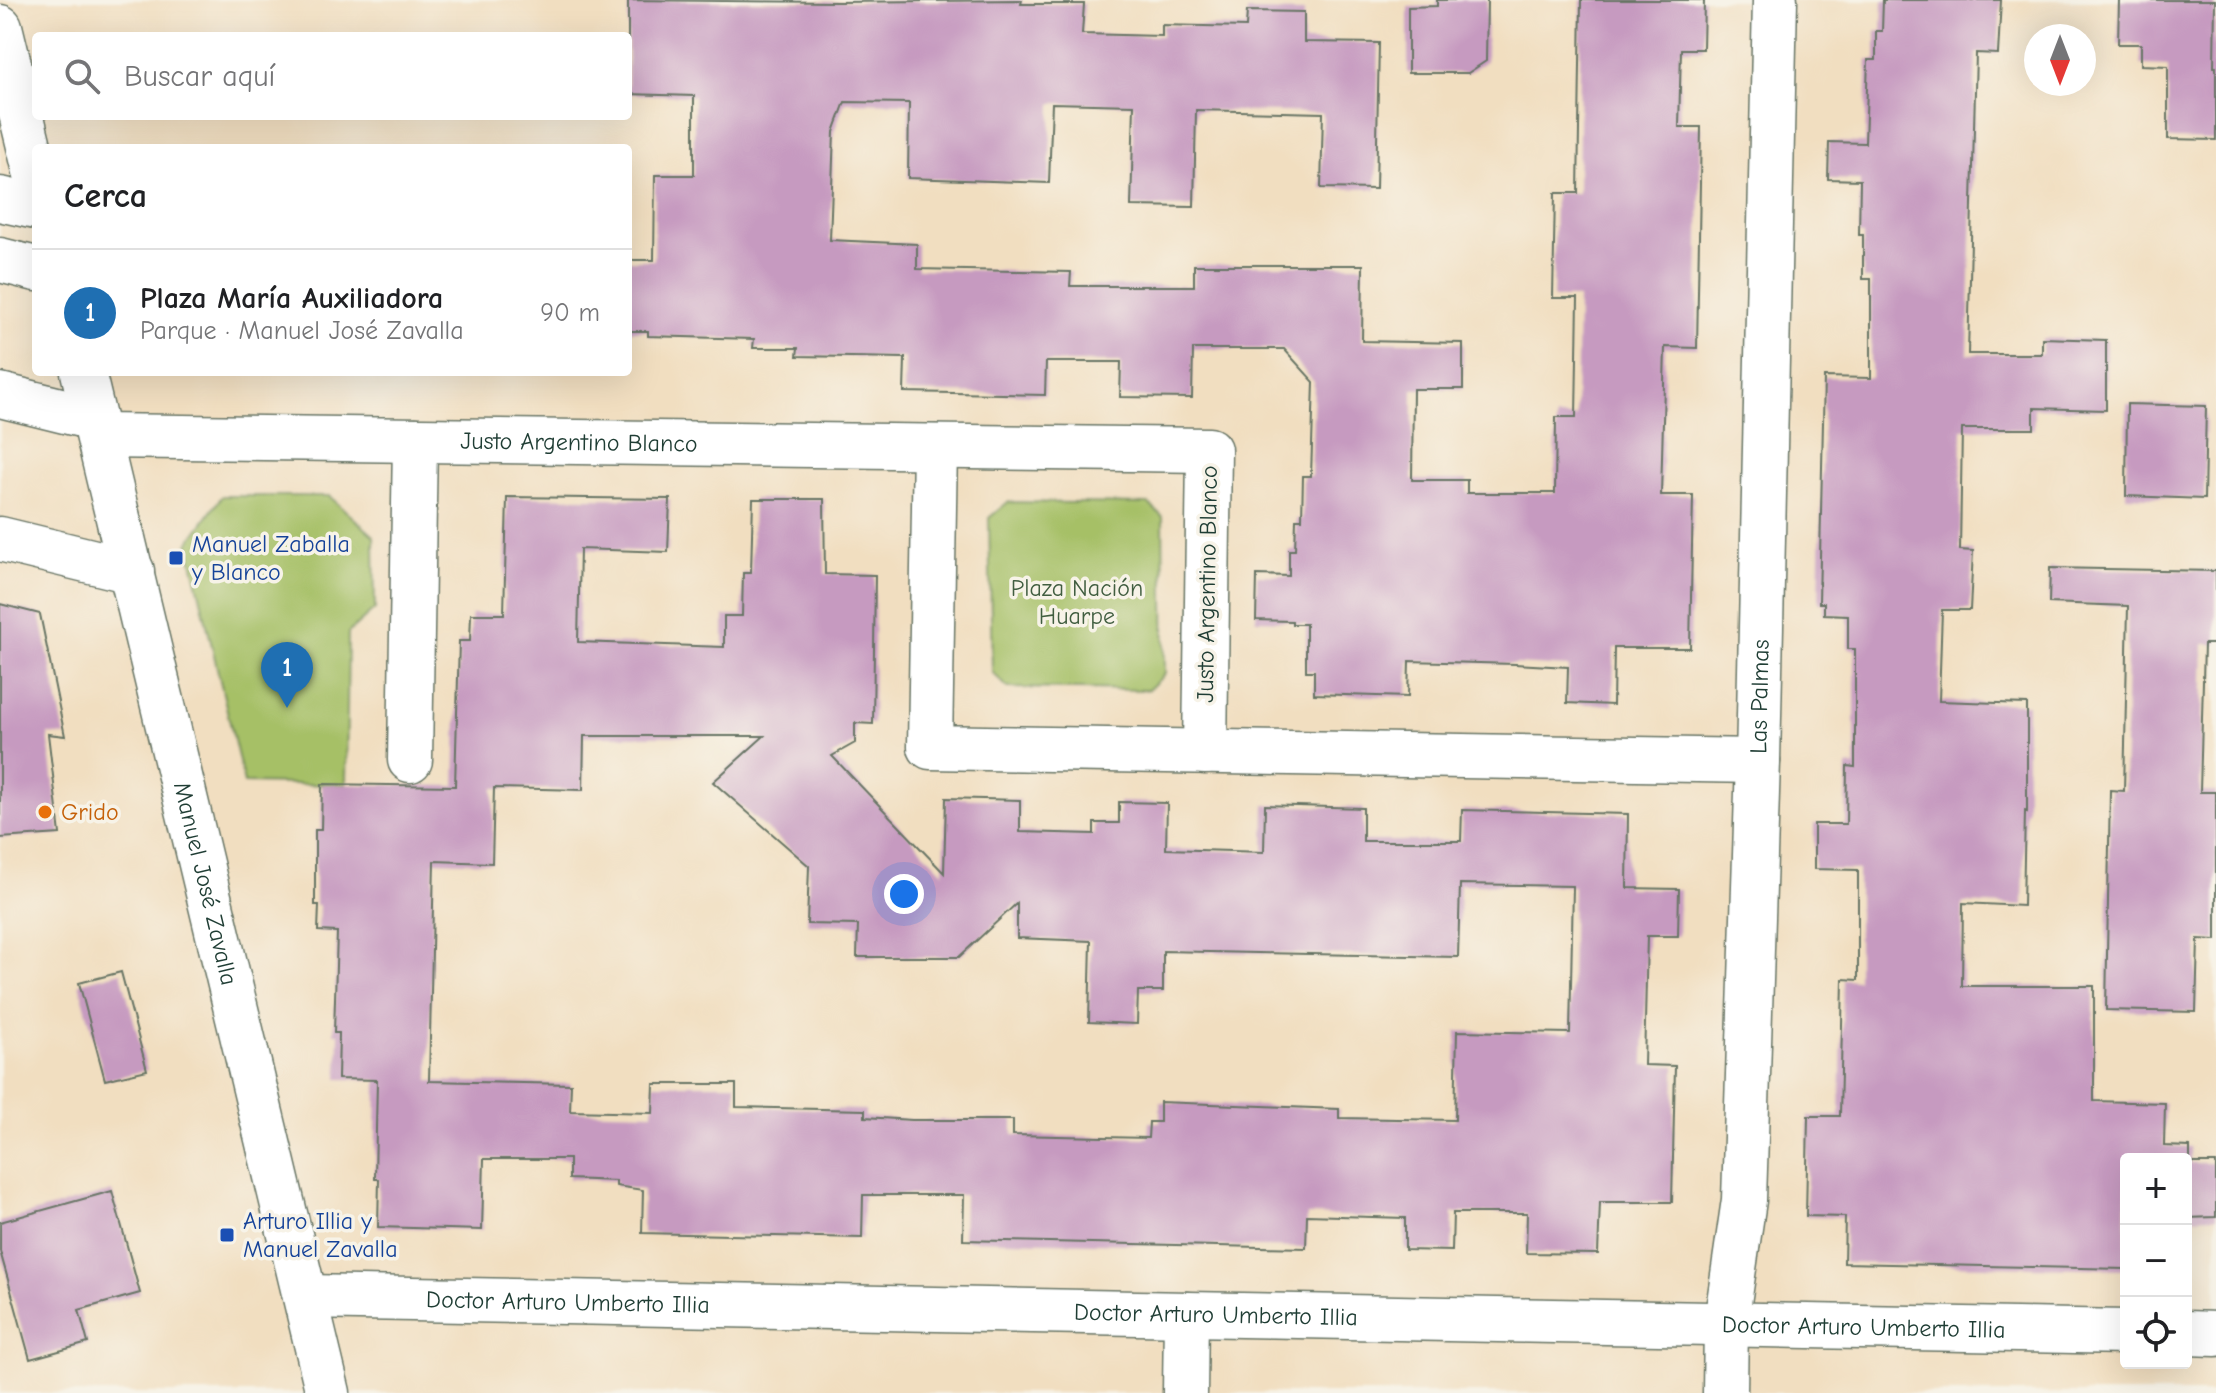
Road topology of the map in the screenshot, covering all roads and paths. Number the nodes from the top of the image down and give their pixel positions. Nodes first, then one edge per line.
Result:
1 (1775, 0) edge
2 (0, 27) edge
3 (32, 159) edge
4 (0, 199) edge
5 (32, 206) edge
6 (0, 260) edge
7 (32, 268) edge
8 (84, 376) edge
9 (0, 395) edge
10 (96, 427) junction
11 (415, 440) junction
12 (935, 447) junction
13 (0, 539) edge
14 (132, 571) junction
15 (1205, 752) junction
16 (410, 760) dead end
17 (1758, 761) junction
18 (306, 1297) junction
19 (1186, 1314) junction
20 (1726, 1323) junction
21 (2120, 1332) edge
22 (2192, 1333) edge
23 (2216, 1334) edge
24 (328, 1393) edge
25 (1185, 1393) edge
26 (1725, 1393) edge

1 - 17 street, Las Palmas
2 - 3 street
4 - 5 street
6 - 7 street
8 - 10 street, Manuel José Zavalla
9 - 10 street, Justo Argentino Blanco
10 - 11 street, Justo Argentino Blanco
10 - 14 street, Manuel José Zavalla
11 - 12 street, Justo Argentino Blanco
11 - 16 street
12 - 15 street
12 - 15 street, Justo Argentino Blanco
13 - 14 street
14 - 18 street, Manuel José Zavalla
15 - 17 street
17 - 20 street, Las Palmas
18 - 19 street, Doctor Arturo Umberto Illia
18 - 24 street, Manuel José Zavalla
19 - 20 street, Doctor Arturo Umberto Illia
19 - 25 street
20 - 21 street, Doctor Arturo Umberto Illia
20 - 26 street, Las Palmas
22 - 23 street

